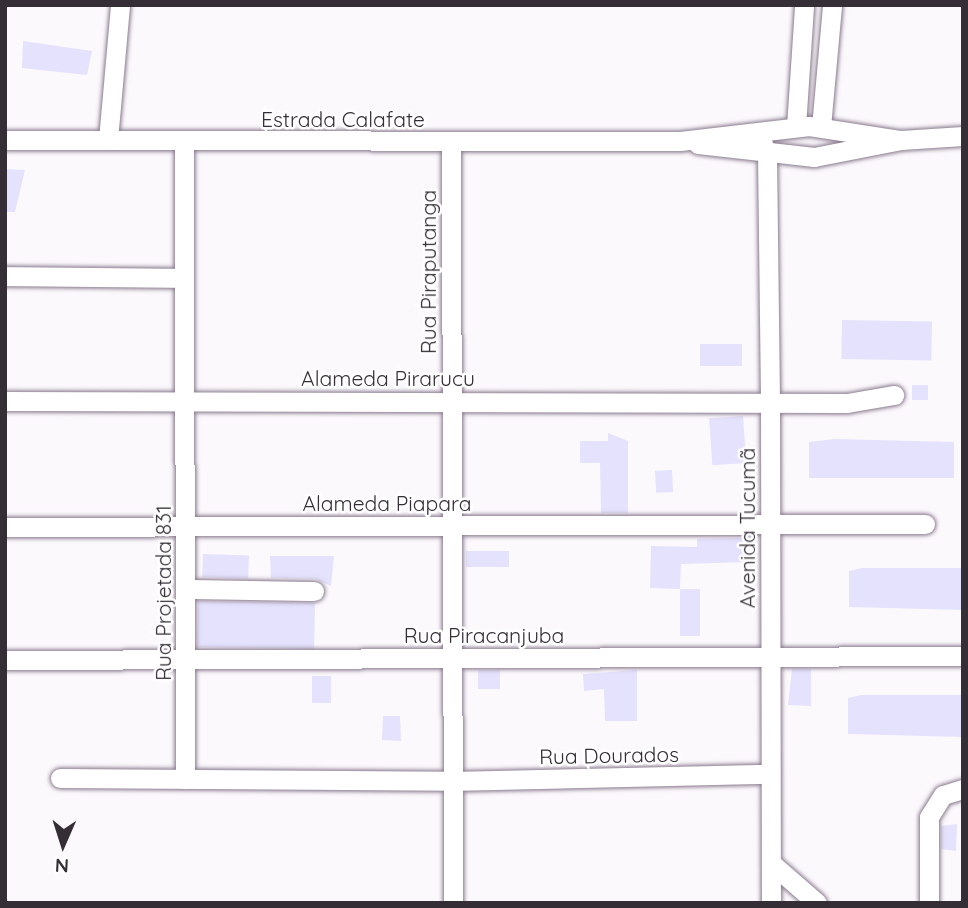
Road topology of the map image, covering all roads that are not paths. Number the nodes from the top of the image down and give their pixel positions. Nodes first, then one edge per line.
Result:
1 (120, 5) edge
2 (804, 5) edge
3 (832, 5) edge
4 (796, 127) junction
5 (830, 127) junction
6 (766, 131) junction
7 (963, 136) edge
8 (5, 140) edge
9 (108, 140) junction
10 (901, 140) junction
11 (451, 141) junction
12 (680, 141) junction
13 (184, 142) junction
14 (766, 154) junction
15 (832, 155) junction
16 (5, 276) edge
17 (184, 278) junction
18 (894, 395) dead end
19 (5, 401) edge
20 (185, 401) junction
21 (450, 401) junction
22 (770, 401) junction
23 (925, 524) dead end
24 (187, 526) junction
25 (451, 526) junction
26 (769, 526) junction
27 (5, 527) edge
28 (186, 589) junction
29 (314, 591) dead end
30 (770, 655) junction
31 (963, 656) edge
32 (186, 657) junction
33 (450, 659) junction
34 (5, 660) edge
35 (769, 775) junction
36 (60, 778) dead end
37 (185, 779) junction
38 (450, 780) junction
39 (963, 789) edge
40 (771, 863) junction
41 (453, 903) edge
42 (771, 903) edge
43 (817, 903) edge
44 (929, 903) edge

1 - 9 street
2 - 4 street
3 - 5 street
4 - 5 street, Estrada Calafate
4 - 6 street, Estrada Calafate
5 - 10 street, Estrada Calafate
5 - 15 street
6 - 12 street, Estrada Calafate
6 - 14 street, Avenida Tucumã
7 - 10 street, Estrada Calafate
8 - 9 street, Estrada Calafate
9 - 13 street, Estrada Calafate
10 - 15 street, Estrada Calafate
11 - 12 street, Estrada Calafate
11 - 13 street, Estrada Calafate
11 - 21 street, Rua Piraputanga
12 - 14 street, Estrada Calafate
13 - 17 street, Rua Projetada 831
14 - 15 street, Estrada Calafate
14 - 22 street, Avenida Tucumã
16 - 17 street
17 - 20 street, Rua Projetada 831
18 - 22 street
19 - 20 street, Alameda Pirarucu
20 - 21 street, Alameda Pirarucu
20 - 24 street, Rua Projetada 831
21 - 22 street, Alameda Pirarucu
21 - 25 street, Rua Piraputanga
22 - 26 street, Avenida Tucumã
23 - 26 street, Alameda Piapara
24 - 25 street, Alameda Piapara
24 - 27 street, Alameda Piapara
24 - 28 street, Rua Projetada 831
25 - 26 street, Alameda Piapara
25 - 33 street, Rua Piraputanga
26 - 30 street, Avenida Tucumã
28 - 29 street
28 - 32 street, Rua Projetada 831
30 - 31 street, Rua Piracanjuba
30 - 33 street, Rua Piracanjuba
30 - 35 street, Avenida Tucumã
32 - 33 street, Rua Piracanjuba
32 - 34 street, Rua Piracanjuba
32 - 37 street, Rua Projetada 831
33 - 38 street, Rua Piraputanga
35 - 38 street, Rua Dourados
35 - 40 street, Avenida Tucumã
36 - 37 street
37 - 38 street
38 - 41 street, Rua Piraputanga
39 - 44 street
40 - 42 street, Avenida Tucumã
40 - 43 street

